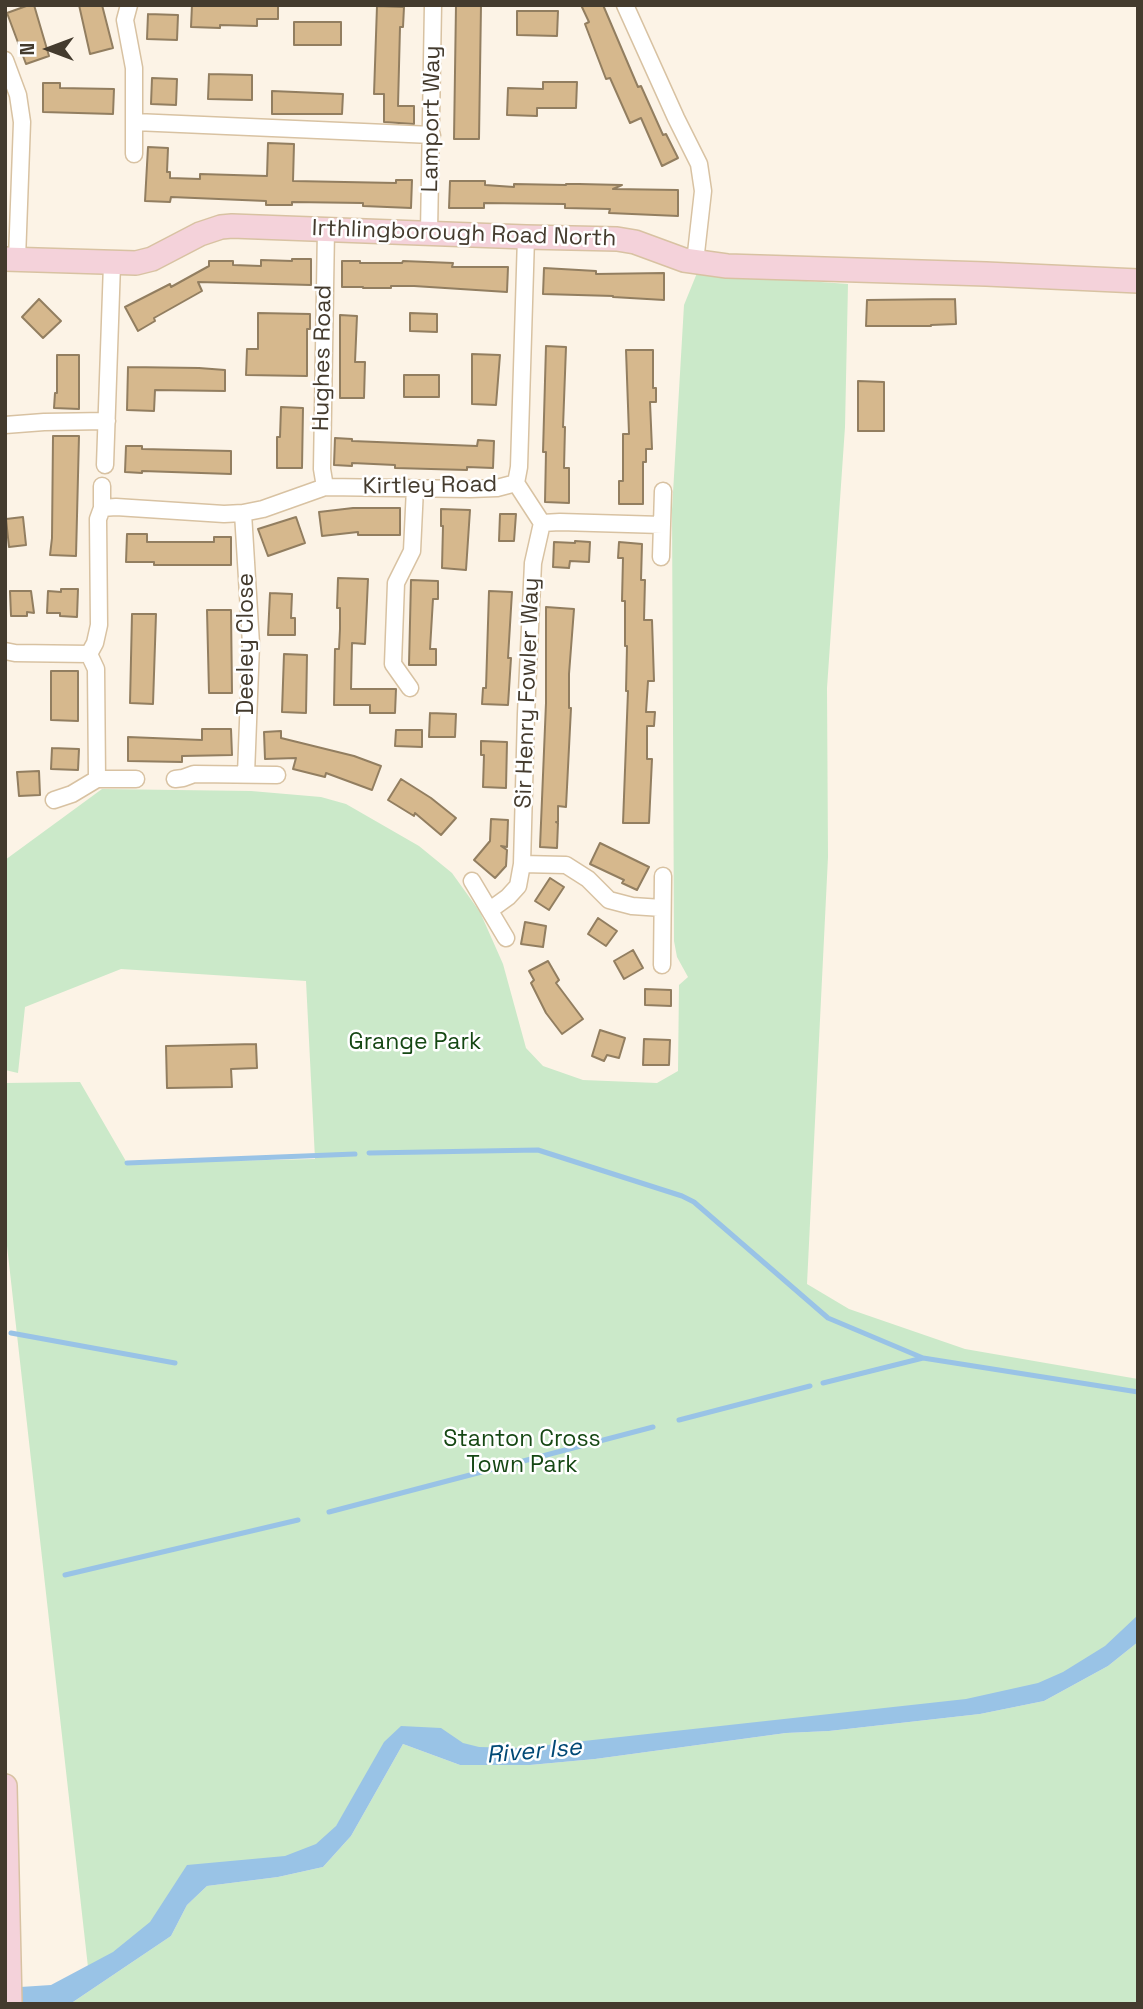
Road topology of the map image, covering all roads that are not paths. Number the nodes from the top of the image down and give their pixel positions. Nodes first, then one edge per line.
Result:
1 (129, 5) edge
2 (433, 5) edge
3 (625, 5) edge
4 (5, 60) edge
5 (135, 122) junction
6 (432, 135) junction
7 (134, 154) dead end
8 (326, 229) junction
9 (429, 232) junction
10 (526, 237) junction
11 (11, 259) edge
12 (695, 262) junction
13 (112, 264) junction
14 (1138, 281) edge
15 (107, 421) junction
16 (5, 425) edge
17 (105, 465) dead end
18 (516, 483) junction
19 (102, 486) dead end
20 (325, 487) junction
21 (415, 488) junction
22 (663, 491) dead end
23 (102, 508) junction
24 (243, 513) junction
25 (542, 523) junction
26 (662, 525) junction
27 (662, 557) dead end
28 (5, 651) edge
29 (89, 654) junction
30 (410, 688) dead end
31 (246, 774) junction
32 (278, 775) dead end
33 (97, 779) junction
34 (136, 779) dead end
35 (175, 779) dead end
36 (54, 800) dead end
37 (522, 864) junction
38 (663, 876) dead end
39 (471, 881) dead end
40 (662, 908) junction
41 (490, 910) junction
42 (506, 938) dead end
43 (662, 965) dead end
44 (5, 1786) edge
45 (10, 2004) edge

1 - 5 street
2 - 6 street, Lamport Way
3 - 12 street
4 - 11 street
5 - 6 street
5 - 7 street
6 - 9 street, Lamport Way
8 - 9 main road, Irthlingborough Road North
8 - 13 main road, Irthlingborough Road North
8 - 20 street, Hughes Road
9 - 10 main road, Irthlingborough Road North
10 - 12 main road, Irthlingborough Road North
10 - 18 street, Kirtley Road
11 - 13 main road, Irthlingborough Road North
12 - 14 main road, Irthlingborough Road North
13 - 15 street
15 - 16 street
15 - 17 street
18 - 21 street, Kirtley Road
18 - 25 street
19 - 23 street
20 - 21 street, Kirtley Road
20 - 24 street, Kirtley Road
21 - 30 street
22 - 26 street
23 - 24 street, Kirtley Road
23 - 29 street
24 - 31 street, Deeley Close
25 - 26 street
25 - 37 street, Sir Henry Fowler Way
26 - 27 street
28 - 29 street
29 - 33 street
31 - 32 street
31 - 35 street
33 - 34 street
33 - 36 street
37 - 40 street
37 - 41 street, Sir Henry Fowler Way
38 - 40 street
39 - 41 street
40 - 43 street
41 - 42 street
44 - 45 main road

